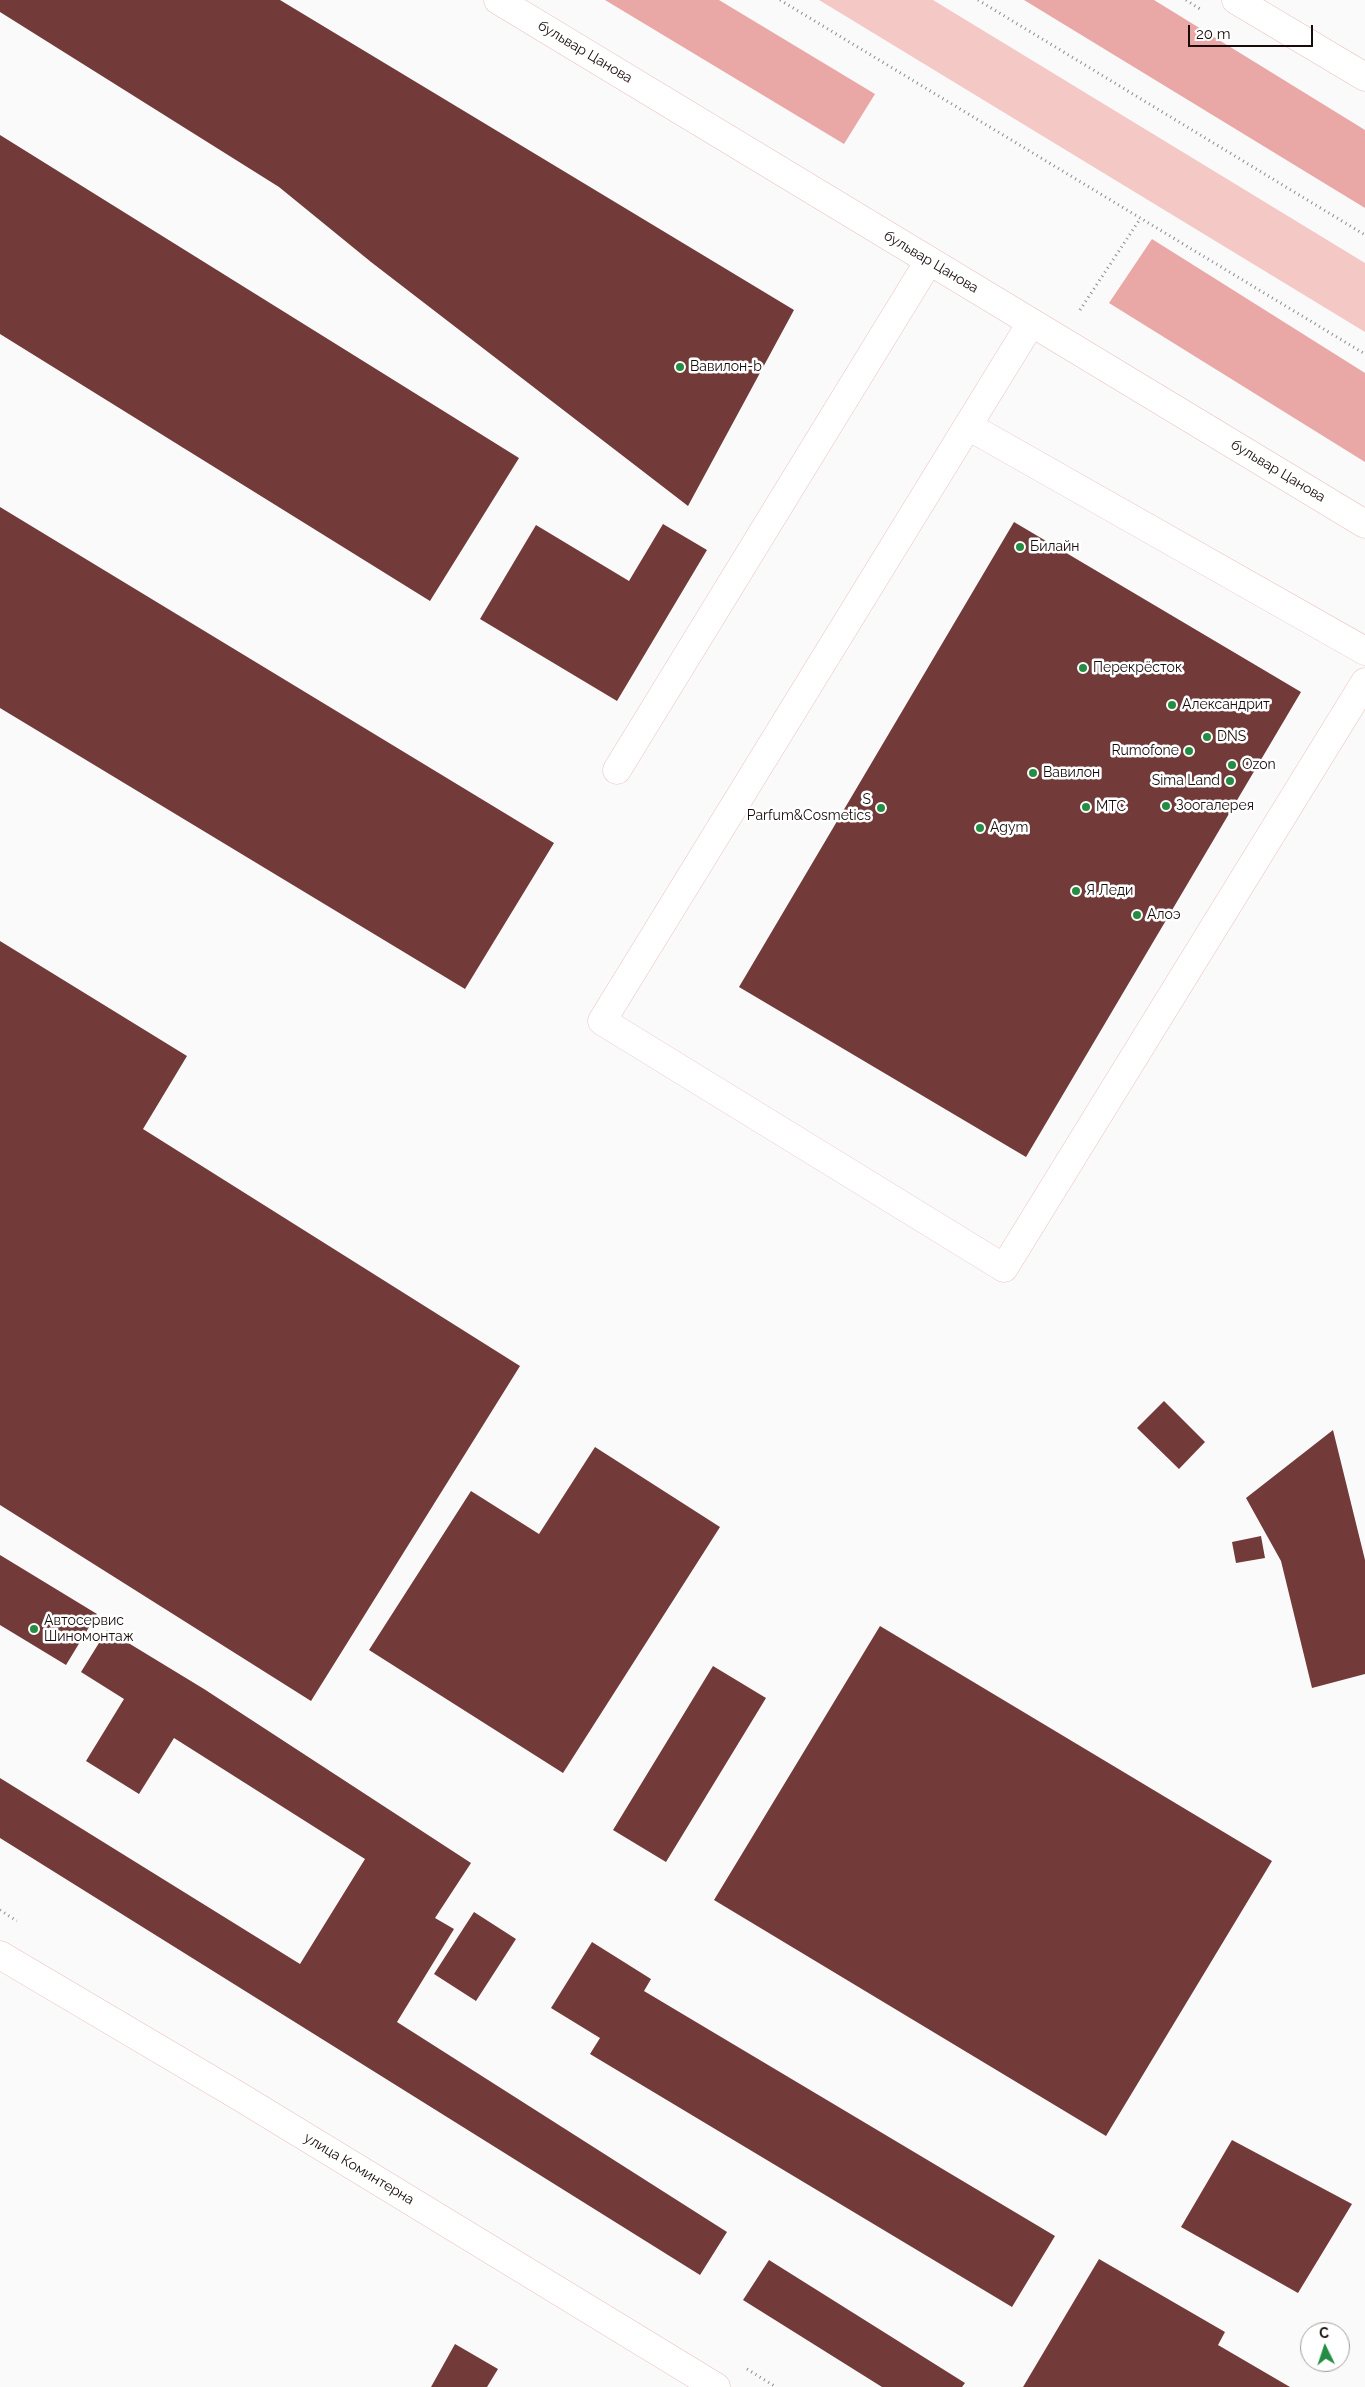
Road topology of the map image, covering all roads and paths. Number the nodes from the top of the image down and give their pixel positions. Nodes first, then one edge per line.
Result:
1 (498, 0) edge
2 (780, 0) edge
3 (978, 0) edge
4 (1236, 0) edge
5 (1365, 77) edge
6 (1365, 235) edge
7 (929, 261) junction
8 (1031, 323) junction
9 (1365, 354) edge
10 (968, 426) junction
11 (1365, 524) edge
12 (1365, 651) edge
13 (1365, 682) edge
14 (617, 770) dead end
15 (0, 1955) edge
16 (716, 2387) edge

1 - 7 street, бульвар Цанова
2 - 9 path
3 - 6 path
4 - 5 street
7 - 8 street, бульвар Цанова
7 - 14 street
8 - 10 street
8 - 11 street, бульвар Цанова
10 - 12 street
10 - 13 street
15 - 16 street, улица Коминтерна

